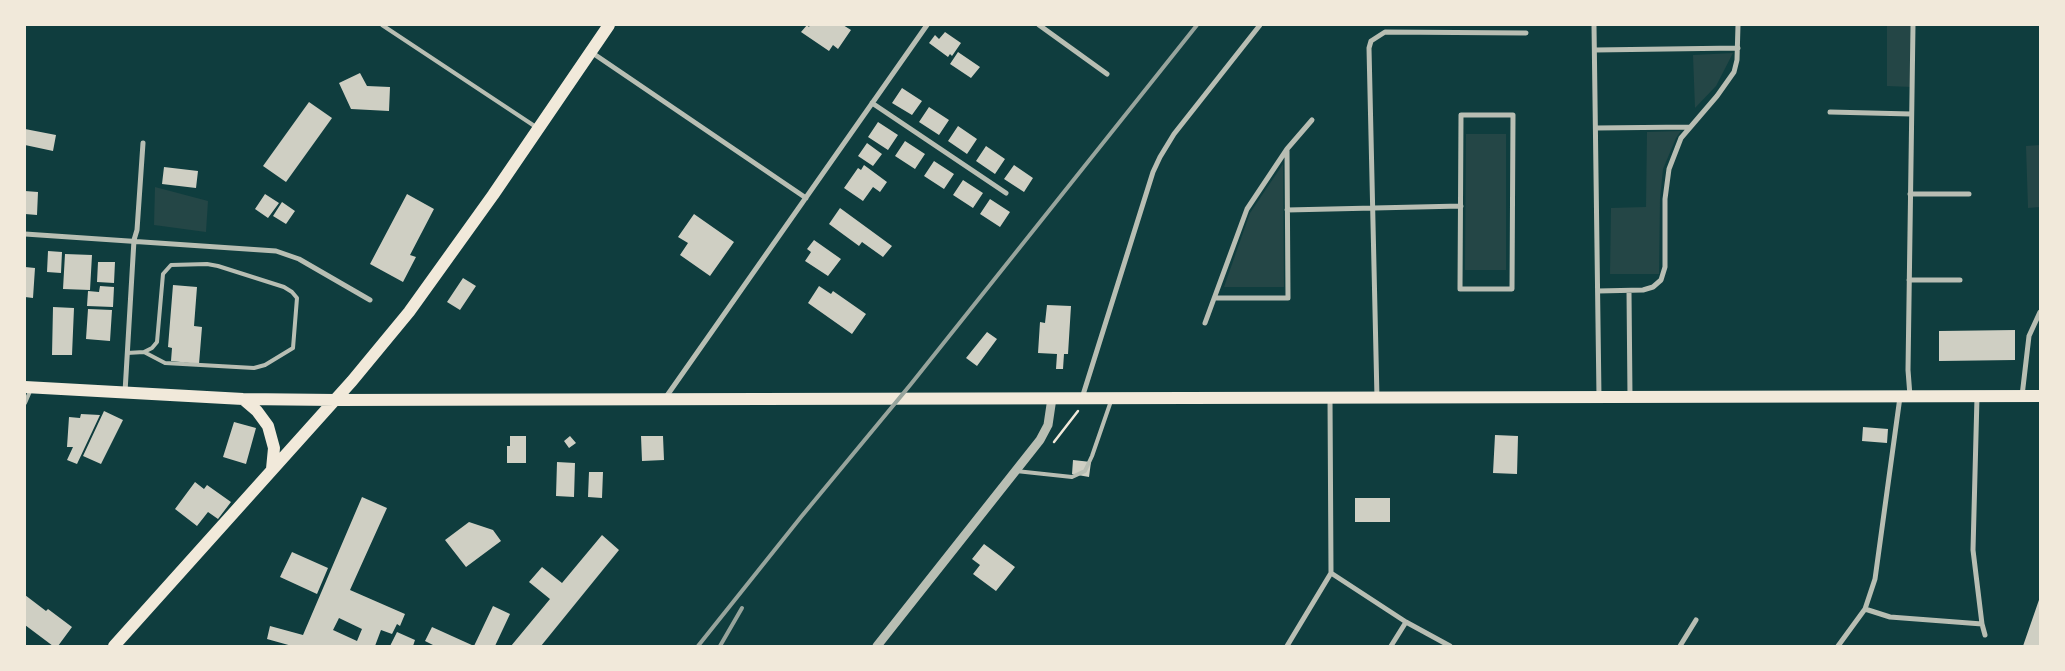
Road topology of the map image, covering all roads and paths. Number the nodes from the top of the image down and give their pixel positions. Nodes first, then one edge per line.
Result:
1 (382, 25) edge
2 (609, 25) edge
3 (927, 25) edge
4 (1039, 25) edge
5 (1260, 25) edge
6 (1594, 25) edge
7 (1738, 25) edge
8 (1913, 25) edge
9 (1526, 33) dead end
10 (1738, 48) junction
11 (1595, 50) junction
12 (591, 51) junction
13 (1107, 74) dead end
14 (872, 103) junction
15 (1830, 112) dead end
16 (1912, 114) junction
17 (1312, 120) dead end
18 (1690, 127) junction
19 (538, 128) junction
20 (1596, 128) junction
21 (143, 143) dead end
22 (1287, 149) junction
23 (1006, 193) dead end
24 (1910, 194) junction
25 (1969, 194) dead end
26 (806, 198) junction
27 (1461, 206) junction
28 (1373, 208) junction
29 (1287, 210) junction
30 (25, 234) edge
31 (134, 240) junction
32 (1909, 280) junction
33 (1960, 280) dead end
34 (1598, 291) junction
35 (1629, 292) junction
36 (1215, 298) junction
37 (370, 300) dead end
38 (2040, 312) edge
39 (1206, 323) dead end
40 (144, 352) junction
41 (127, 353) junction
42 (29, 387) edge
43 (124, 393) junction
44 (2022, 396) junction
45 (2040, 396) edge
46 (1630, 397) junction
47 (1905, 397) junction
48 (1977, 397) junction
49 (1052, 398) junction
50 (1082, 398) junction
51 (1112, 398) junction
52 (1330, 398) junction
53 (1377, 398) junction
54 (1599, 398) junction
55 (243, 399) junction
56 (665, 399) junction
57 (335, 400) junction
58 (25, 403) edge
59 (272, 469) junction
60 (1016, 471) junction
61 (1331, 573) junction
62 (1865, 609) junction
63 (1696, 620) dead end
64 (1406, 622) junction
65 (1982, 624) junction
66 (1986, 635) dead end
67 (114, 646) edge
68 (877, 646) edge
69 (1287, 646) edge
70 (1391, 646) edge
71 (1450, 646) edge
72 (1680, 646) edge
73 (1838, 646) edge

1 - 19 lane
2 - 12 main road
3 - 14 street
4 - 13 street
5 - 50 street
6 - 11 street
7 - 10 street
8 - 16 street
9 - 28 street
10 - 11 street
10 - 18 street
11 - 20 street
12 - 19 main road
12 - 26 street
14 - 23 street
14 - 26 street
15 - 16 street
16 - 24 street
17 - 22 street
18 - 20 street
18 - 35 street
19 - 57 main road
20 - 34 street
21 - 31 street
22 - 29 street
22 - 36 street
24 - 25 street
24 - 32 street
26 - 56 street
27 - 27 street
27 - 28 street
28 - 29 street
28 - 53 street
29 - 36 street
30 - 31 street
31 - 37 street
31 - 41 street
32 - 33 street
32 - 47 street
34 - 35 street
34 - 54 street
35 - 46 street
36 - 39 street
38 - 44 street
40 - 40 lane
40 - 41 lane
41 - 43 street
42 - 43 main road
42 - 58 lane
43 - 55 main road
44 - 45 main road
44 - 48 main road
46 - 47 main road
46 - 54 main road
47 - 48 main road
47 - 62 street
48 - 65 street
49 - 50 main road
49 - 56 main road
49 - 60 street
50 - 51 main road
51 - 52 main road
51 - 60 lane
52 - 53 main road
52 - 61 street
53 - 54 main road
55 - 57 main road
55 - 59 main road
56 - 57 main road
57 - 59 main road
59 - 67 main road
60 - 68 street
61 - 64 street
61 - 69 street
62 - 65 street
62 - 73 street
63 - 72 street
64 - 70 street
64 - 71 street
65 - 66 street

